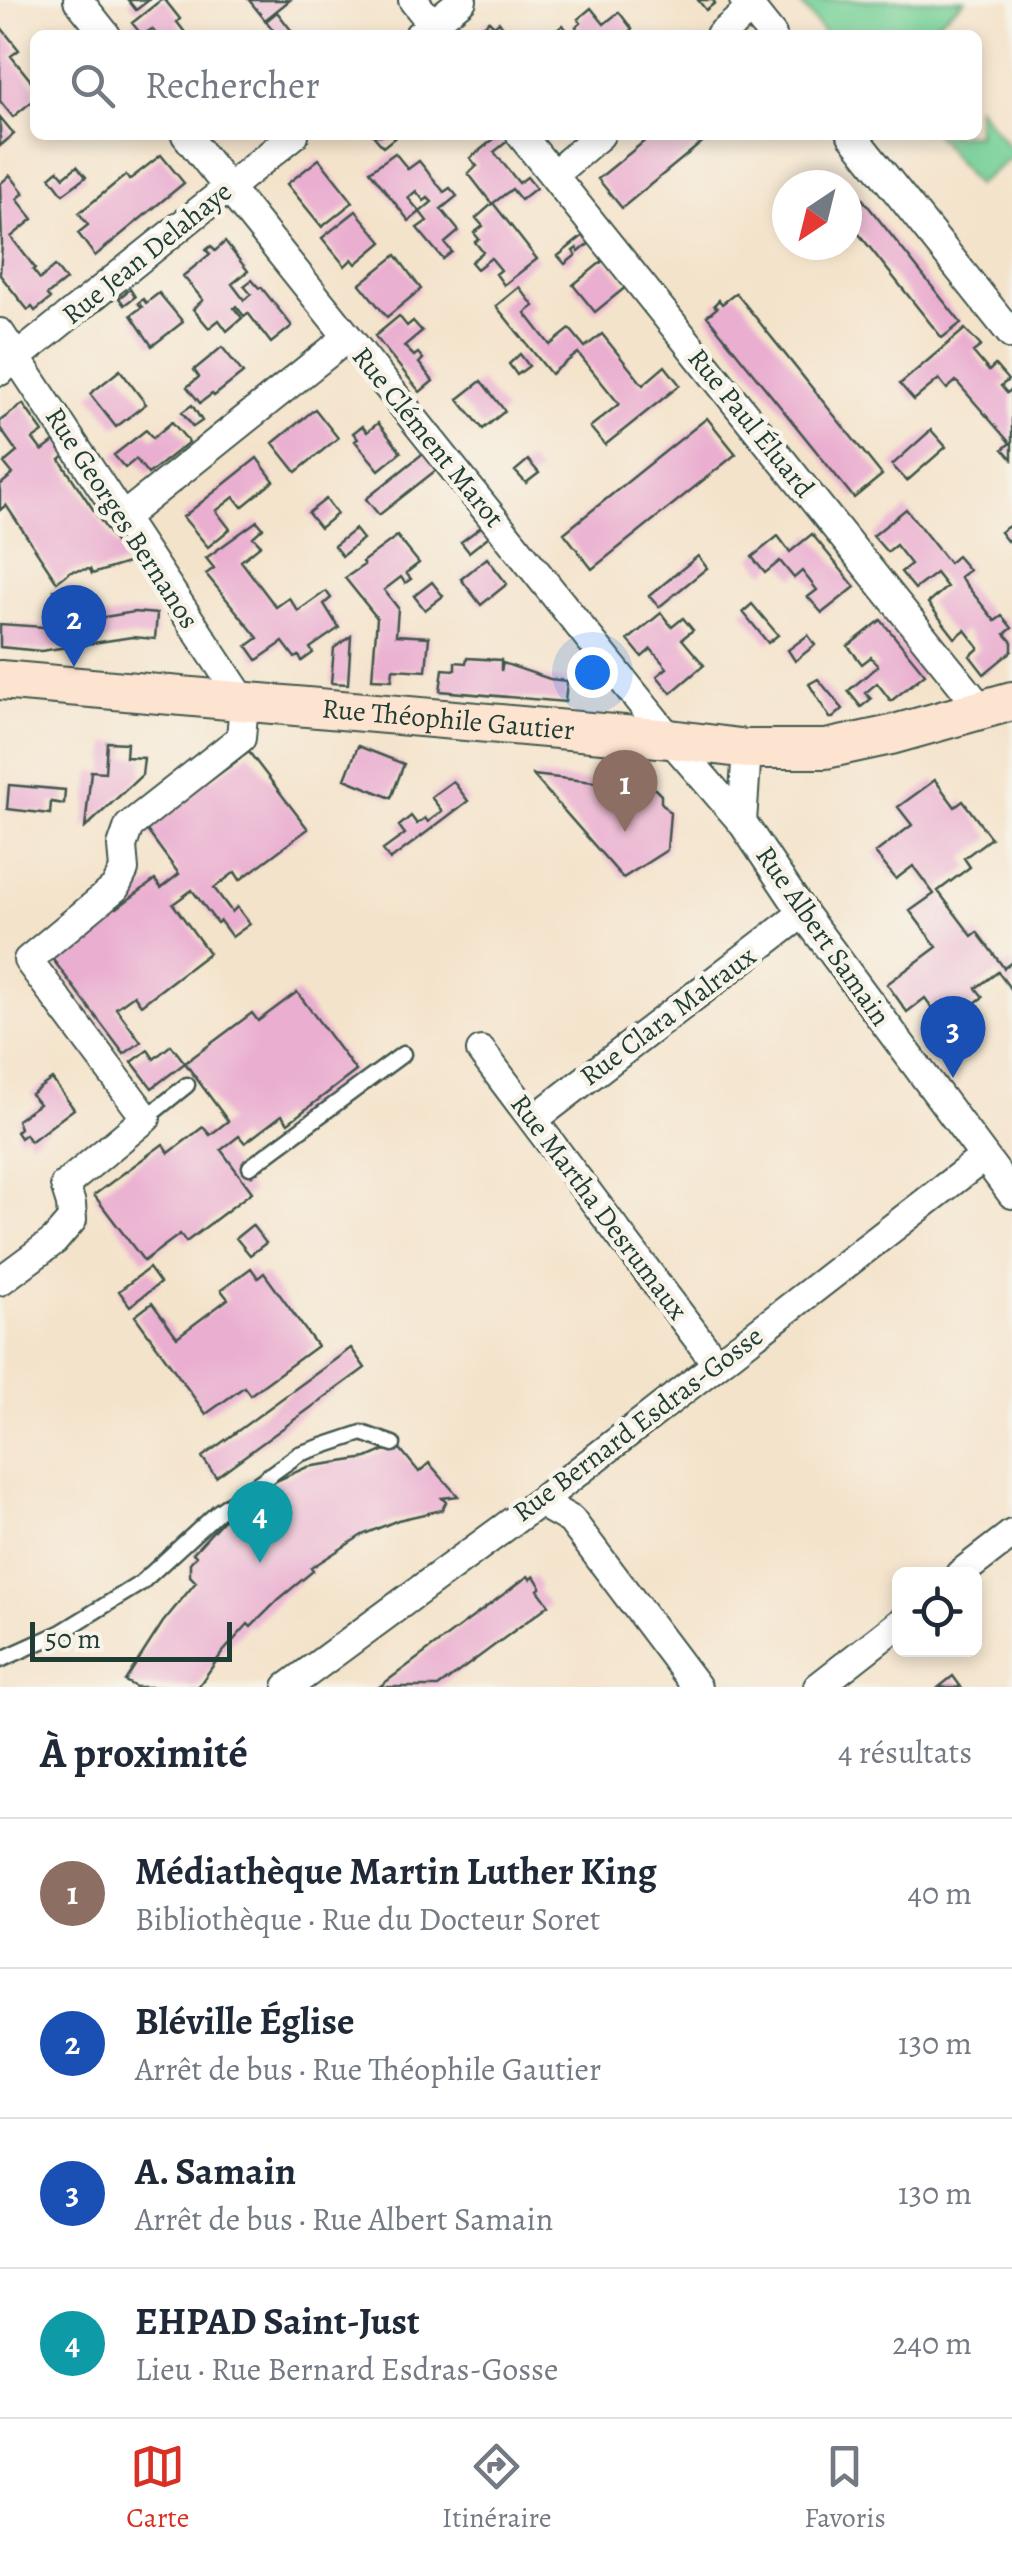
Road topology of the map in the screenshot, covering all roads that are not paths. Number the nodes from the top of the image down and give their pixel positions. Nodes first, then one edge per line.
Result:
1 (78, 0) edge
2 (413, 0) edge
3 (462, 0) edge
4 (747, 4) edge
5 (102, 30) edge
6 (430, 30) edge
7 (432, 30) edge
8 (724, 30) edge
9 (768, 30) edge
10 (190, 140) edge
11 (288, 140) edge
12 (525, 140) edge
13 (594, 140) edge
14 (856, 140) edge
15 (552, 175) junction
16 (228, 188) junction
17 (0, 333) edge
18 (1012, 334) edge
19 (348, 337) junction
20 (8, 364) edge
21 (122, 518) junction
22 (0, 680) edge
23 (244, 702) junction
24 (997, 706) edge
25 (670, 739) junction
26 (747, 748) junction
27 (742, 822) junction
28 (803, 913) junction
29 (482, 1051) dead end
30 (403, 1054) dead end
31 (188, 1085) dead end
32 (146, 1118) junction
33 (533, 1120) junction
34 (984, 1157) junction
35 (250, 1167) dead end
36 (1012, 1194) edge
37 (0, 1281) edge
38 (717, 1364) junction
39 (392, 1444) dead end
40 (539, 1502) junction
41 (1012, 1534) edge
42 (969, 1567) edge
43 (892, 1628) edge
44 (0, 1660) edge
45 (288, 1687) edge
46 (697, 1687) edge
47 (818, 1687) edge

1 - 5 street
2 - 6 street
3 - 7 street
4 - 8 street
4 - 9 street
10 - 16 street, Rue Clément Marot
11 - 16 street, Rue Jean Delahaye
12 - 15 street, Rue Paul Éluard
13 - 15 street
14 - 18 street
15 - 24 street, Rue Paul Éluard
16 - 19 street, Rue Clément Marot
16 - 20 street, Rue Jean Delahaye
17 - 20 street, Rue Georges Bernanos
19 - 21 street
19 - 25 street, Rue Clément Marot
20 - 21 street, Rue Georges Bernanos
21 - 23 street, Rue Georges Bernanos
22 - 23 street, Rue Théophile Gautier
23 - 25 street, Rue Théophile Gautier
23 - 32 street
24 - 26 street, Rue Théophile Gautier
25 - 26 street, Rue Théophile Gautier
25 - 27 street, Rue Clément Marot
26 - 27 street
27 - 28 street, Rue Albert Samain
28 - 33 street, Rue Clara Malraux
28 - 34 street, Rue Albert Samain
29 - 33 street, Rue Martha Desrumaux
30 - 35 lane
31 - 32 lane
32 - 37 street
33 - 38 street, Rue Martha Desrumaux
34 - 36 street, Rue Albert Samain
34 - 38 street, Rue Bernard Esdras-Gosse
38 - 40 street, Rue Bernard Esdras-Gosse
39 - 44 lane
40 - 45 street, Rue Bernard Esdras-Gosse
40 - 46 street
41 - 42 street
43 - 47 street

